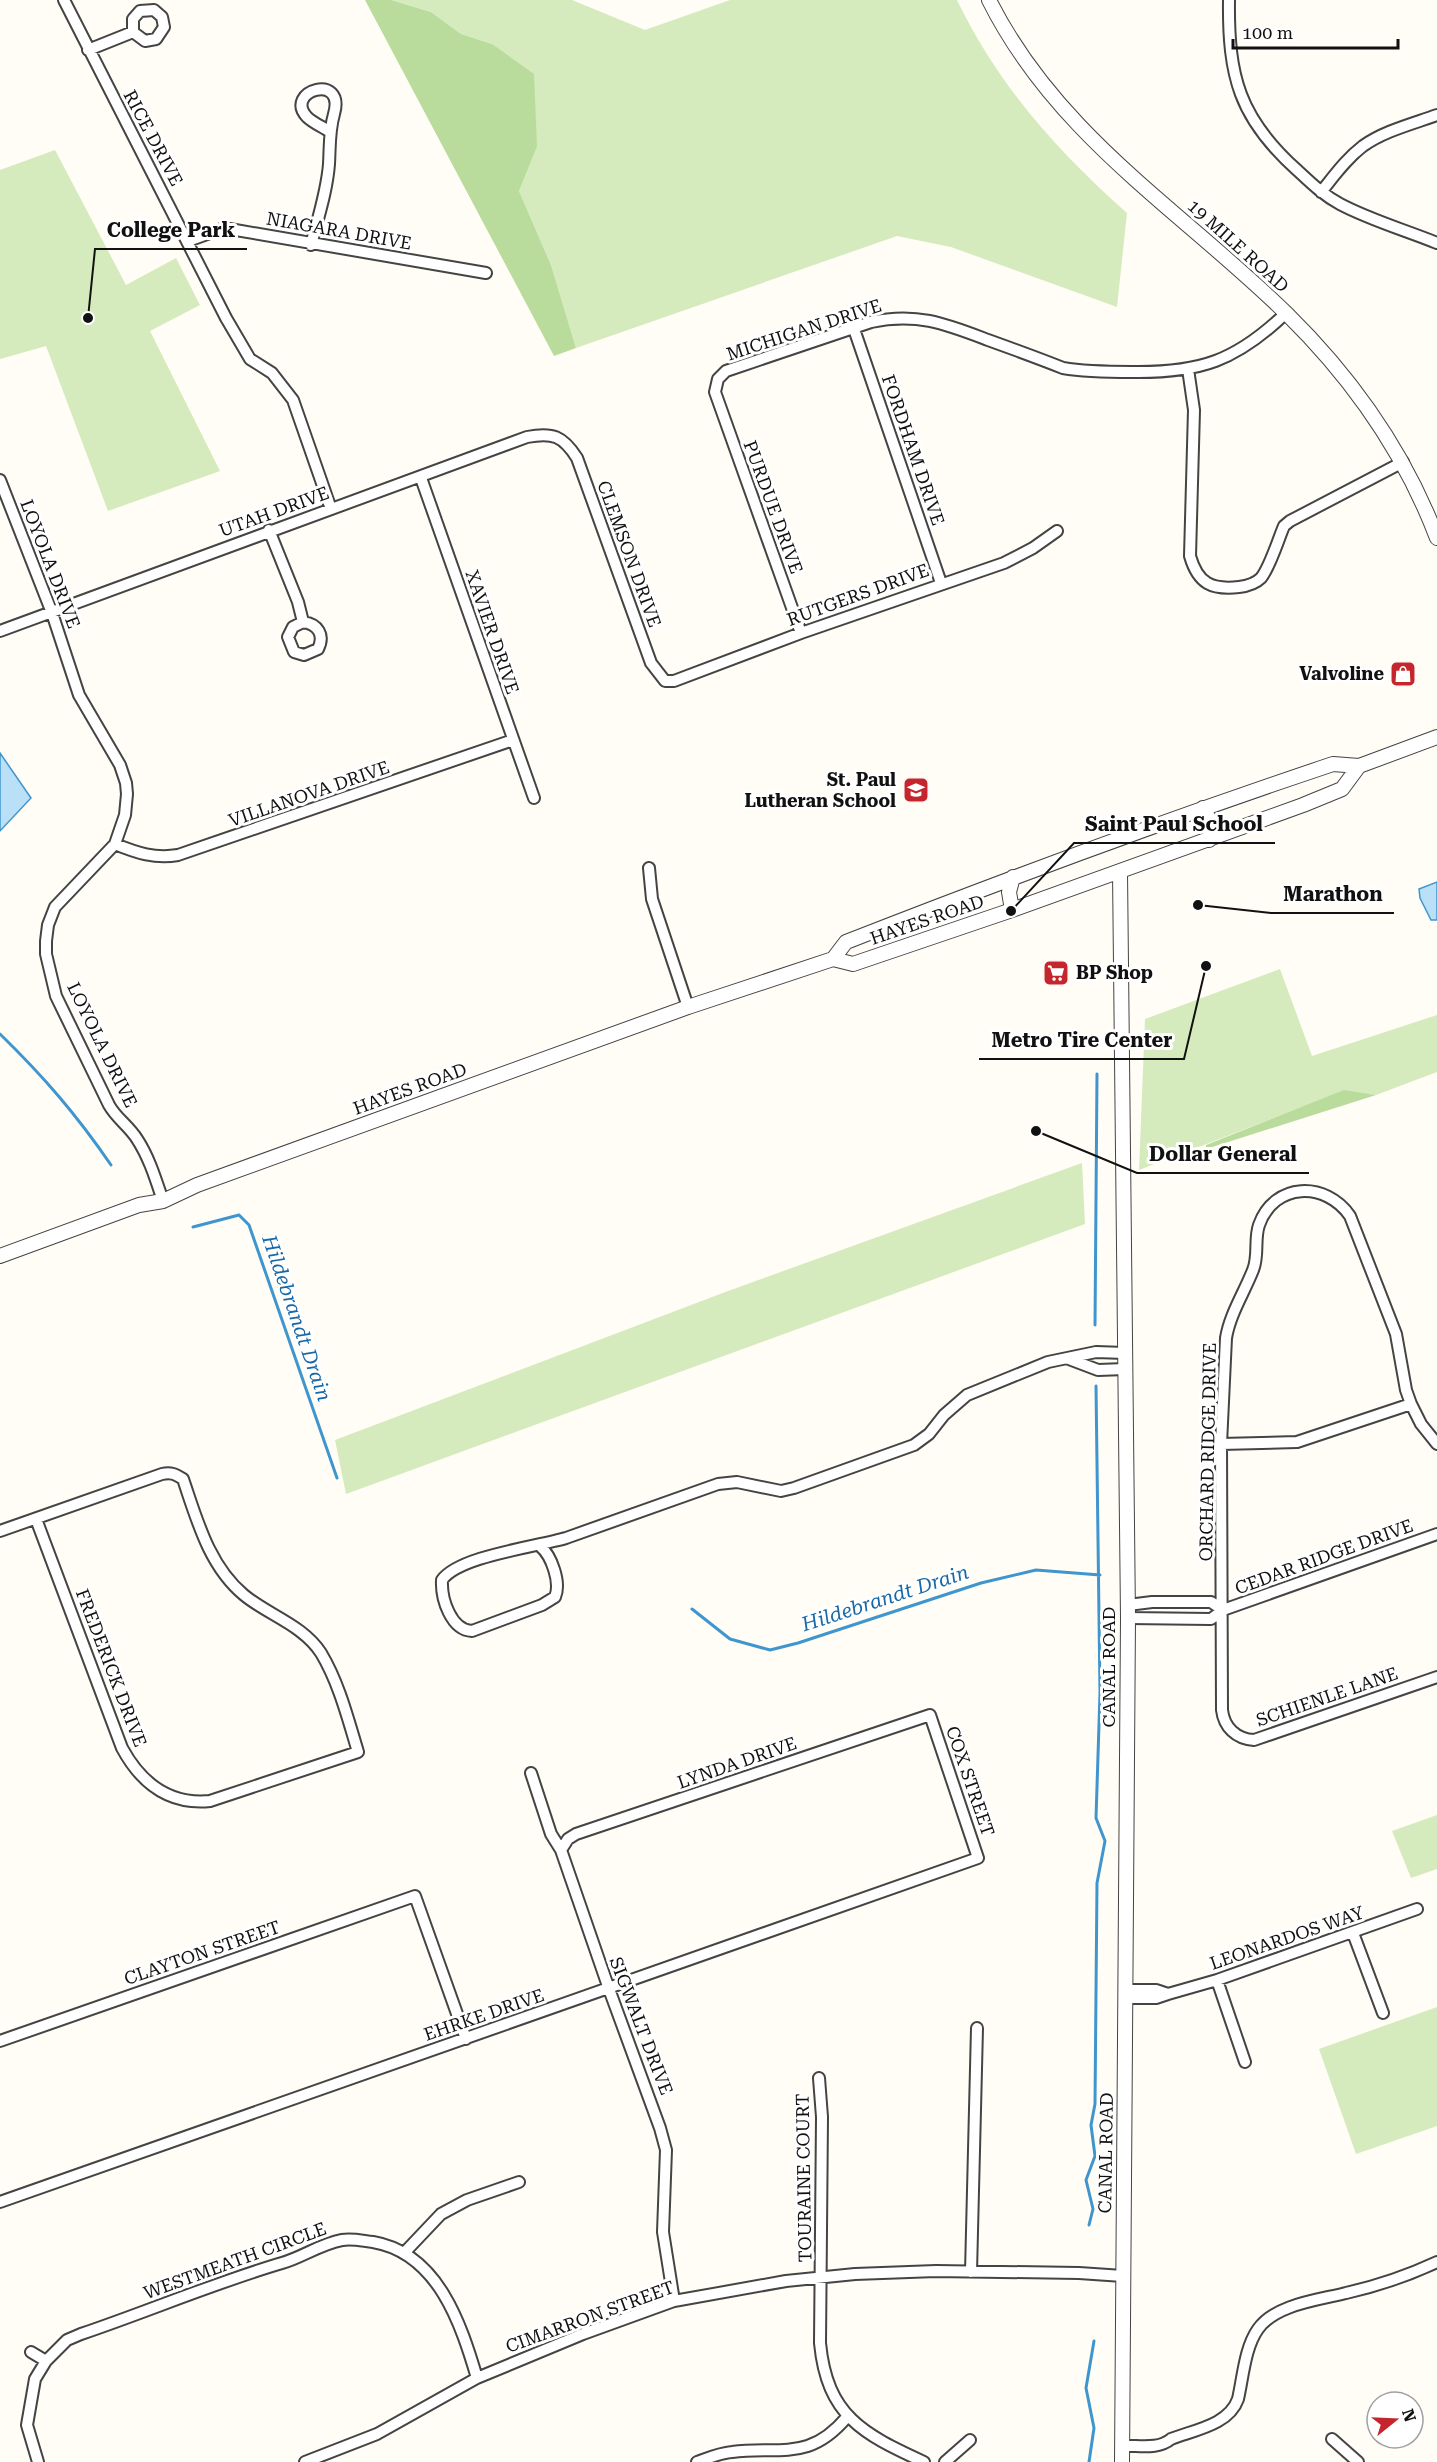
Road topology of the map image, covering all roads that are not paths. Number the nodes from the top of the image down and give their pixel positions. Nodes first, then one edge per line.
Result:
1 (64, 0) edge
2 (989, 0) edge
3 (1229, 0) edge
4 (133, 32) dead end
5 (88, 50) junction
6 (1437, 115) edge
7 (330, 132) dead end
8 (1321, 192) junction
9 (188, 241) junction
10 (1437, 243) edge
11 (311, 245) junction
12 (486, 273) dead end
13 (1286, 313) junction
14 (854, 329) junction
15 (1188, 369) junction
16 (715, 392) joint
17 (561, 439) joint
18 (1403, 462) junction
19 (421, 478) junction
20 (0, 480) edge
21 (331, 508) junction
22 (269, 531) junction
23 (1058, 531) dead end
24 (1437, 538) edge
25 (941, 583) junction
26 (52, 613) junction
27 (303, 622) dead end
28 (0, 631) edge
29 (801, 633) junction
30 (665, 681) joint
31 (1437, 736) edge
32 (513, 740) junction
33 (1359, 766) junction
34 (534, 798) dead end
35 (1203, 808) junction
36 (1209, 840) junction
37 (115, 844) junction
38 (649, 868) dead end
39 (1120, 872) junction
40 (1013, 877) junction
41 (1012, 910) junction
42 (833, 959) junction
43 (688, 1007) junction
44 (164, 1201) junction
45 (0, 1256) edge
46 (1125, 1353) junction
47 (1069, 1359) junction
48 (1125, 1370) junction
49 (1411, 1404) junction
50 (1221, 1444) junction
51 (1437, 1444) edge
52 (36, 1519) junction
53 (0, 1532) edge
54 (1437, 1534) edge
55 (540, 1546) junction
56 (1223, 1610) junction
57 (1128, 1612) junction
58 (1437, 1677) edge
59 (930, 1715) joint
60 (1229, 1729) joint
61 (531, 1773) dead end
62 (561, 1850) junction
63 (978, 1858) joint
64 (1417, 1909) dead end
65 (1353, 1933) junction
66 (1217, 1980) junction
67 (609, 1989) junction
68 (1125, 1994) junction
69 (1383, 2013) dead end
70 (977, 2028) dead end
71 (466, 2039) junction
72 (0, 2042) edge
73 (1245, 2062) dead end
74 (819, 2078) dead end
75 (519, 2182) dead end
76 (0, 2202) edge
77 (405, 2252) junction
78 (1437, 2262) edge
79 (971, 2272) junction
80 (1123, 2276) junction
81 (821, 2277) junction
82 (674, 2301) junction
83 (31, 2352) dead end
84 (46, 2361) junction
85 (477, 2379) junction
86 (847, 2417) junction
87 (1332, 2439) dead end
88 (970, 2440) dead end
89 (1122, 2446) junction
90 (38, 2462) edge
91 (305, 2462) edge
92 (697, 2462) edge
93 (924, 2462) edge
94 (945, 2462) edge
95 (1122, 2462) edge
96 (1358, 2462) edge

1 - 5 street, RICE DRIVE
2 - 13 street, 19 MILE ROAD
3 - 8 street
4 - 5 street
5 - 9 street, RICE DRIVE
6 - 8 street
7 - 11 street
8 - 10 street
9 - 11 street, NIAGARA DRIVE
9 - 21 street, RICE DRIVE
11 - 12 street, NIAGARA DRIVE
13 - 15 street, MICHIGAN DRIVE
13 - 18 street, 19 MILE ROAD
14 - 15 street, MICHIGAN DRIVE
14 - 16 street, MICHIGAN DRIVE
14 - 25 street, FORDHAM DRIVE
15 - 18 street
16 - 29 street, PURDUE DRIVE
17 - 19 street, UTAH DRIVE
17 - 30 street, CLEMSON DRIVE
18 - 24 street, 19 MILE ROAD
19 - 21 street, UTAH DRIVE
19 - 32 street, XAVIER DRIVE
20 - 26 street, LOYOLA DRIVE
21 - 22 street, UTAH DRIVE
22 - 26 street, UTAH DRIVE
22 - 27 street
23 - 25 street, RUTGERS DRIVE
25 - 29 street, RUTGERS DRIVE
26 - 28 street, UTAH DRIVE
26 - 37 street, LOYOLA DRIVE
29 - 30 street, RUTGERS DRIVE
31 - 33 street, HAYES ROAD
32 - 34 street, XAVIER DRIVE
32 - 37 street, VILLANOVA DRIVE
33 - 35 street, HAYES ROAD
33 - 36 street, HAYES ROAD
35 - 36 street
35 - 40 street, HAYES ROAD
36 - 39 street, HAYES ROAD
37 - 44 street, LOYOLA DRIVE
38 - 43 street
39 - 41 street, HAYES ROAD
39 - 46 street, CANAL ROAD
40 - 41 street
40 - 42 street, HAYES ROAD
41 - 42 street, HAYES ROAD
42 - 43 street, HAYES ROAD
43 - 44 street, HAYES ROAD
44 - 45 street, HAYES ROAD
46 - 47 street
46 - 48 street, CANAL ROAD
47 - 48 street
47 - 55 street
48 - 57 street, CANAL ROAD
49 - 50 street
49 - 50 street, ORCHARD RIDGE DRIVE
49 - 51 street
50 - 56 street, ORCHARD RIDGE DRIVE
52 - 52 street, FREDERICK DRIVE
52 - 53 street
54 - 56 street, CEDAR RIDGE DRIVE
55 - 55 street
56 - 57 street, CEDAR RIDGE DRIVE
56 - 57 street, CEDAR RIDGE DRIVE
56 - 60 street, ORCHARD RIDGE DRIVE
57 - 68 street, CANAL ROAD
58 - 60 street, SCHIENLE LANE
59 - 62 street, LYNDA DRIVE
59 - 63 street, COX STREET
61 - 62 street, SIGWALT DRIVE
62 - 67 street, SIGWALT DRIVE
63 - 67 street, EHRKE DRIVE
64 - 65 street, LEONARDOS WAY
65 - 66 street, LEONARDOS WAY
65 - 69 street
66 - 68 street, LEONARDOS WAY
66 - 73 street
67 - 71 street, EHRKE DRIVE
67 - 82 street, SIGWALT DRIVE
68 - 80 street, CANAL ROAD
70 - 79 street
71 - 72 street, CLAYTON STREET
71 - 76 street, EHRKE DRIVE
74 - 81 street, TOURAINE COURT
75 - 77 street
77 - 84 street, WESTMEATH CIRCLE
77 - 85 street, WESTMEATH CIRCLE
78 - 89 street
79 - 80 street, CIMARRON STREET
79 - 81 street, CIMARRON STREET
80 - 89 street, CANAL ROAD
81 - 82 street, CIMARRON STREET
81 - 86 street, TOURAINE COURT
82 - 85 street, CIMARRON STREET
83 - 84 street
84 - 90 street, WESTMEATH CIRCLE
85 - 91 street, CIMARRON STREET
86 - 92 street
86 - 93 street
87 - 96 street
88 - 94 street
89 - 95 street, CANAL ROAD

